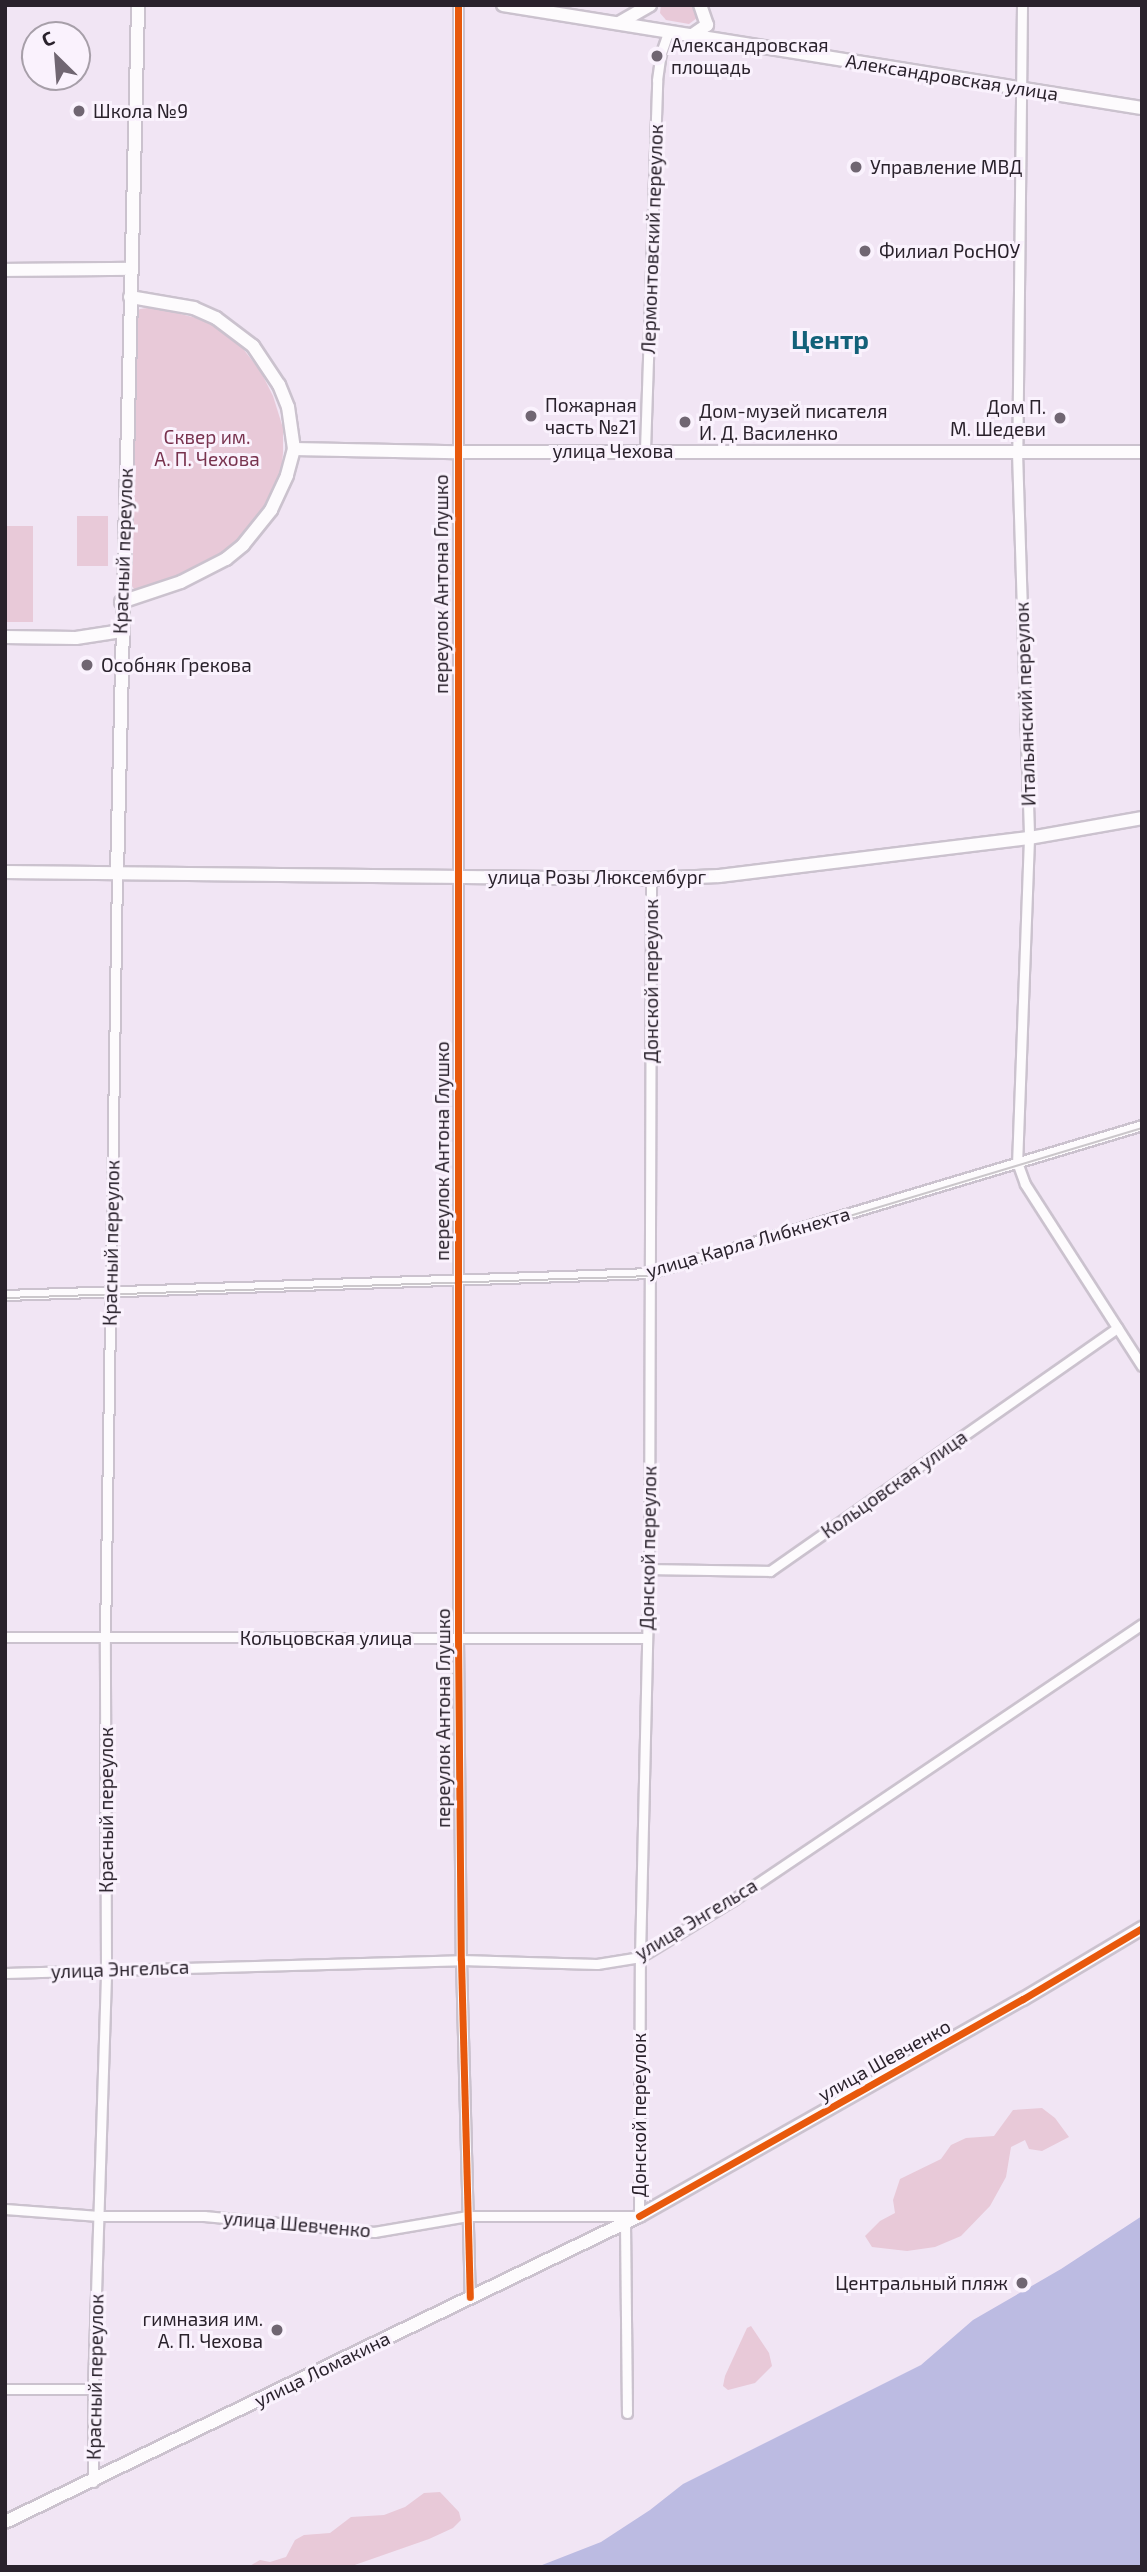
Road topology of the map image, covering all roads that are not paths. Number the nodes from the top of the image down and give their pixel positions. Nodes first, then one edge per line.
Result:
1 (138, 5) edge
2 (458, 5) edge
3 (503, 5) edge
4 (651, 5) edge
5 (700, 5) edge
6 (1022, 5) edge
7 (706, 18) junction
8 (620, 23) junction
9 (663, 30) junction
10 (694, 34) junction
11 (721, 38) junction
12 (1021, 88) junction
13 (1142, 108) edge
14 (131, 269) junction
15 (5, 270) edge
16 (130, 297) junction
17 (294, 449) junction
18 (645, 450) junction
19 (457, 452) junction
20 (1017, 452) junction
21 (1142, 452) edge
22 (121, 602) junction
23 (121, 631) junction
24 (5, 637) edge
25 (1142, 818) edge
26 (1029, 838) junction
27 (5, 872) edge
28 (117, 873) junction
29 (457, 877) junction
30 (651, 879) junction
31 (1142, 1125) edge
32 (1017, 1162) junction
33 (650, 1273) junction
34 (458, 1278) junction
35 (111, 1293) junction
36 (5, 1295) edge
37 (1117, 1328) junction
38 (1142, 1366) edge
39 (649, 1569) junction
40 (1142, 1624) edge
41 (5, 1637) edge
42 (105, 1637) junction
43 (458, 1638) junction
44 (646, 1638) junction
45 (1142, 1928) edge
46 (640, 1957) junction
47 (461, 1960) junction
48 (106, 1969) junction
49 (5, 1973) edge
50 (5, 2209) edge
51 (99, 2216) junction
52 (639, 2216) junction
53 (468, 2217) junction
54 (625, 2223) junction
55 (470, 2297) junction
56 (5, 2389) edge
57 (93, 2389) junction
58 (627, 2413) dead end
59 (93, 2482) junction
60 (5, 2522) edge

1 - 14 street, Красный переулок
2 - 19 street, переулок Антона Глушко
3 - 8 street
4 - 8 street
4 - 9 street
5 - 7 street
6 - 12 street, Итальянский переулок
7 - 10 street
7 - 11 street
8 - 9 street
9 - 10 street
9 - 18 street, Лермонтовский переулок
10 - 11 street, Александровская улица
11 - 12 street, Александровская улица
12 - 13 street, Александровская улица
12 - 20 street, Итальянский переулок
14 - 15 street
14 - 16 street, Красный переулок
16 - 17 street
16 - 22 street, Красный переулок
17 - 19 street, улица Чехова
17 - 22 street
18 - 19 street, улица Чехова
18 - 20 street, улица Чехова
19 - 29 street, переулок Антона Глушко
20 - 21 street, улица Чехова
20 - 26 street, Итальянский переулок
22 - 23 street, Красный переулок
23 - 24 street
23 - 28 street, Красный переулок
25 - 26 street, улица Розы Люксембург
26 - 30 street, улица Розы Люксембург
26 - 32 street, Итальянский переулок
27 - 28 street, улица Розы Люксембург
28 - 29 street, улица Розы Люксембург
28 - 35 street, Красный переулок
29 - 30 street, улица Розы Люксембург
29 - 34 street, переулок Антона Глушко
30 - 33 street, Донской переулок
31 - 32 street, улица Карла Либкнехта
32 - 33 street, улица Карла Либкнехта
32 - 37 street, Итальянский переулок
33 - 34 street, улица Карла Либкнехта
33 - 39 street, Донской переулок
34 - 35 street, улица Карла Либкнехта
34 - 43 street, переулок Антона Глушко
35 - 36 street, улица Карла Либкнехта
35 - 42 street, Красный переулок
37 - 38 street, Итальянский переулок
37 - 39 street, Кольцовская улица
39 - 44 street, Донской переулок
40 - 46 street, улица Энгельса
41 - 42 street, Кольцовская улица
42 - 43 street, Кольцовская улица
42 - 48 street, Красный переулок
43 - 44 street, Кольцовская улица
43 - 47 street, переулок Антона Глушко
44 - 46 street, Донской переулок
45 - 52 street, улица Шевченко
46 - 47 street, улица Энгельса
46 - 52 street, Донской переулок
47 - 48 street, улица Энгельса
47 - 53 street, переулок Антона Глушко
48 - 49 street, улица Энгельса
48 - 51 street, Красный переулок
50 - 51 street, улица Шевченко
51 - 53 street, улица Шевченко
51 - 57 street, Красный переулок
52 - 53 street, улица Шевченко
52 - 54 street, улица Ломакина
53 - 55 street, переулок Антона Глушко
54 - 55 street, улица Ломакина
54 - 58 street, Донской переулок
55 - 59 street, улица Ломакина
56 - 57 street
57 - 59 street, Красный переулок
59 - 60 street, улица Ломакина

